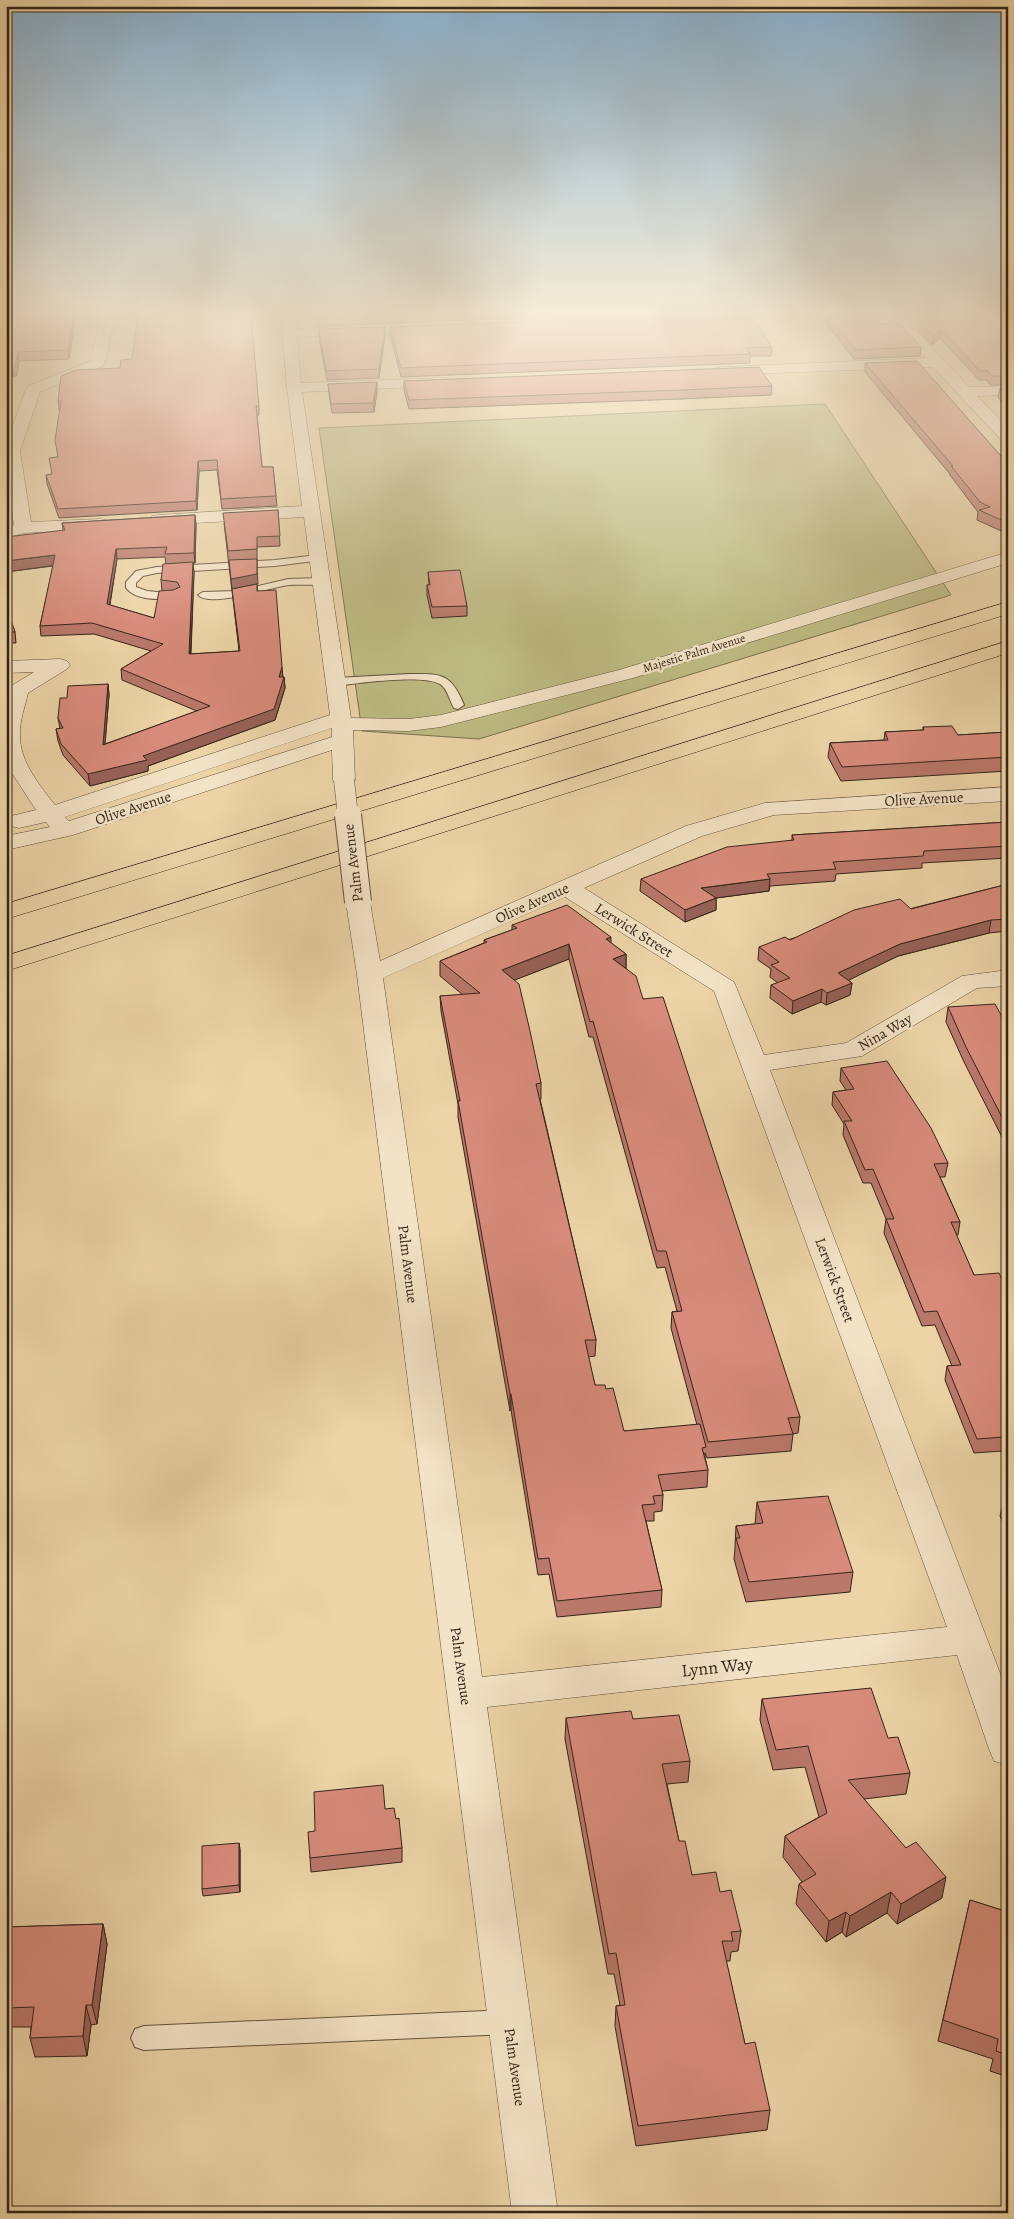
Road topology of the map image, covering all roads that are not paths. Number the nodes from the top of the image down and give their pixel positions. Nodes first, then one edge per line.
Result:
1 (23, 419) edge
2 (298, 419) edge
3 (990, 419) edge
4 (1008, 438) edge
5 (311, 511) junction
6 (142, 521) edge
7 (112, 523) edge
8 (23, 528) junction
9 (6, 533) edge
10 (1008, 557) edge
11 (318, 558) junction
12 (321, 581) junction
13 (203, 595) dead end
14 (174, 596) edge
15 (1008, 608) edge
16 (1008, 647) edge
17 (6, 667) edge
18 (336, 682) junction
19 (458, 706) dead end
20 (342, 727) junction
21 (1008, 794) edge
22 (1008, 810) edge
23 (58, 822) junction
24 (6, 824) edge
25 (694, 832) junction
26 (6, 843) edge
27 (567, 888) junction
28 (6, 912) edge
29 (6, 964) edge
30 (370, 975) junction
31 (1008, 978) edge
32 (754, 1064) junction
33 (970, 1639) junction
34 (465, 1694) junction
35 (1008, 1749) edge
36 (509, 2022) junction
37 (144, 2038) dead end
38 (535, 2213) edge

1 - 8 street
2 - 5 street, Palm Avenue
3 - 4 street
5 - 6 street
5 - 11 street, Palm Avenue
7 - 8 street
8 - 9 street
10 - 20 street, Majestic Palm Avenue
11 - 12 street, Palm Avenue
11 - 14 lane
12 - 13 lane
12 - 18 street, Palm Avenue
15 - 28 highway
16 - 29 highway
17 - 23 street
18 - 19 lane
18 - 20 street, Palm Avenue
20 - 23 street, Olive Avenue
20 - 30 street, Palm Avenue, bridge
21 - 25 street, Olive Avenue
22 - 25 street, Olive Avenue
23 - 24 street, Olive Avenue
23 - 26 street, Olive Avenue
25 - 27 street, Olive Avenue
27 - 30 street, Olive Avenue
27 - 32 street, Lerwick Street
30 - 34 street, Palm Avenue
31 - 32 street, Nina Way
32 - 33 street, Lerwick Street
33 - 34 street, Lynn Way
33 - 35 street, Lerwick Street
34 - 36 street, Palm Avenue
36 - 37 lane
36 - 38 street, Palm Avenue

